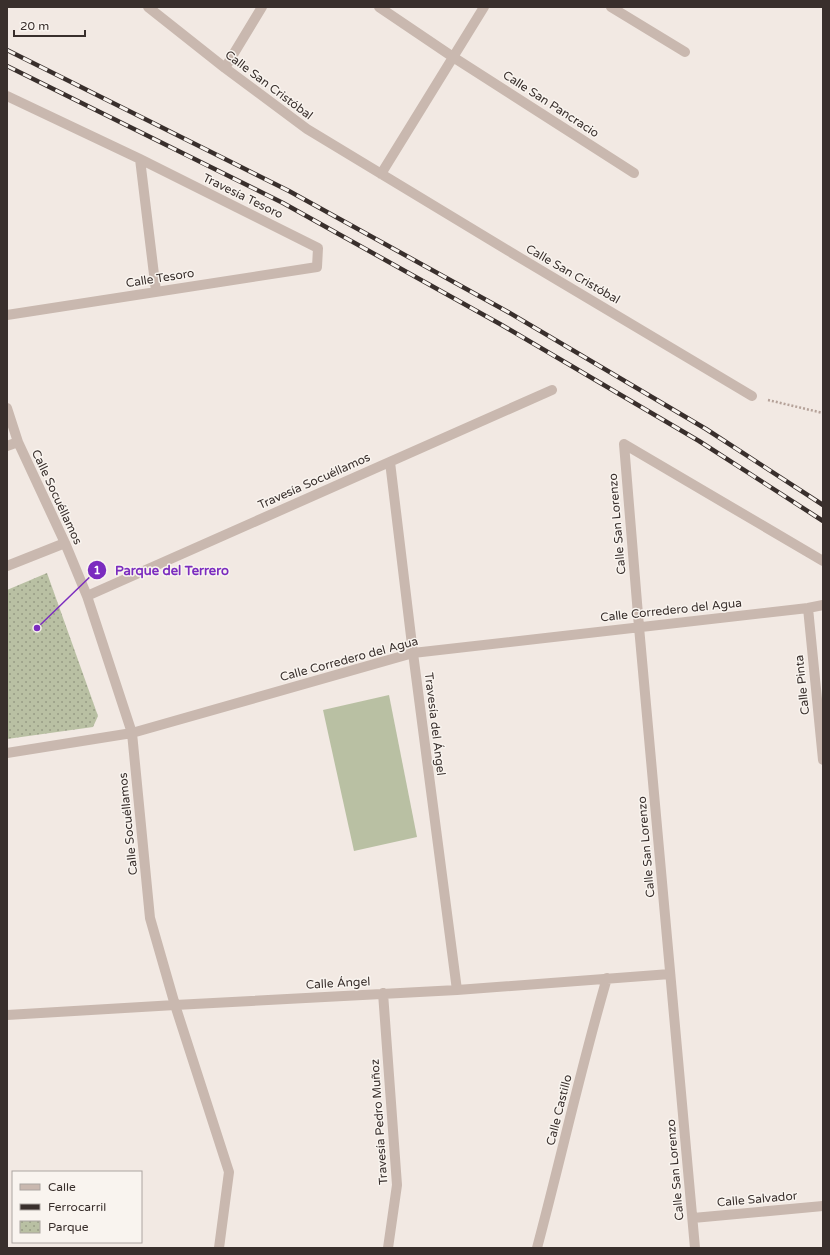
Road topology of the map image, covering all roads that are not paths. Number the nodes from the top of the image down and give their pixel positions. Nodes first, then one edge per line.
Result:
1 (148, 7) edge
2 (262, 7) edge
3 (379, 7) edge
4 (484, 7) edge
5 (611, 7) edge
6 (685, 52) dead end
7 (453, 57) junction
8 (224, 68) junction
9 (7, 96) edge
10 (140, 159) junction
11 (634, 173) dead end
12 (381, 174) junction
13 (317, 267) joint
14 (156, 292) junction
15 (7, 315) edge
16 (552, 390) dead end
17 (752, 396) road end
18 (7, 408) edge
19 (18, 442) junction
20 (7, 446) edge
21 (390, 462) junction
22 (65, 543) junction
23 (823, 561) edge
24 (7, 566) edge
25 (87, 596) junction
26 (823, 605) edge
27 (808, 608) junction
28 (638, 627) junction
29 (413, 654) junction
30 (132, 733) junction
31 (7, 753) edge
32 (823, 760) edge
33 (670, 974) junction
34 (607, 978) junction
35 (457, 990) junction
36 (383, 993) junction
37 (175, 1005) junction
38 (7, 1015) edge
39 (823, 1206) edge
40 (692, 1218) junction
41 (219, 1248) edge
42 (388, 1248) edge
43 (537, 1248) edge
44 (695, 1248) edge

1 - 8 street, Calle San Cristóbal
2 - 8 street
3 - 7 street, Calle San Pancracio
4 - 7 street
5 - 6 street
7 - 11 street, Calle San Pancracio
7 - 12 street
8 - 12 street, Calle San Cristóbal
9 - 10 street, Travesía Tesoro
10 - 13 street, Travesía Tesoro
10 - 14 street
12 - 17 street, Calle San Cristóbal
13 - 14 street, Calle Tesoro
14 - 15 street, Calle Tesoro
16 - 21 street, Travesía Socuéllamos
18 - 19 street, Calle Socuéllamos
19 - 20 street
19 - 22 street, Calle Socuéllamos
21 - 25 street, Travesía Socuéllamos
21 - 29 street, Travesía del Ángel
22 - 24 street
22 - 25 street, Calle Socuéllamos
23 - 28 street, Calle San Lorenzo
25 - 30 street, Calle Socuéllamos
26 - 27 street, Calle Corredero del Agua
27 - 28 street, Calle Corredero del Agua
27 - 32 street, Calle Pinta
28 - 29 street, Calle Corredero del Agua
28 - 33 street, Calle San Lorenzo
29 - 30 street, Calle Corredero del Agua
29 - 35 street, Travesía del Ángel
30 - 31 street, Calle Corredero del Agua
30 - 37 street, Calle Socuéllamos
33 - 34 street, Calle Ángel
33 - 40 street, Calle San Lorenzo
34 - 35 street, Calle Ángel
34 - 43 street, Calle Castillo
35 - 36 street, Calle Ángel
36 - 37 street, Calle Ángel
36 - 42 street, Travesía Pedro Muñoz
37 - 38 street, Calle Ángel
37 - 41 street, Calle Socuéllamos
39 - 40 street, Calle Salvador
40 - 44 street, Calle San Lorenzo

